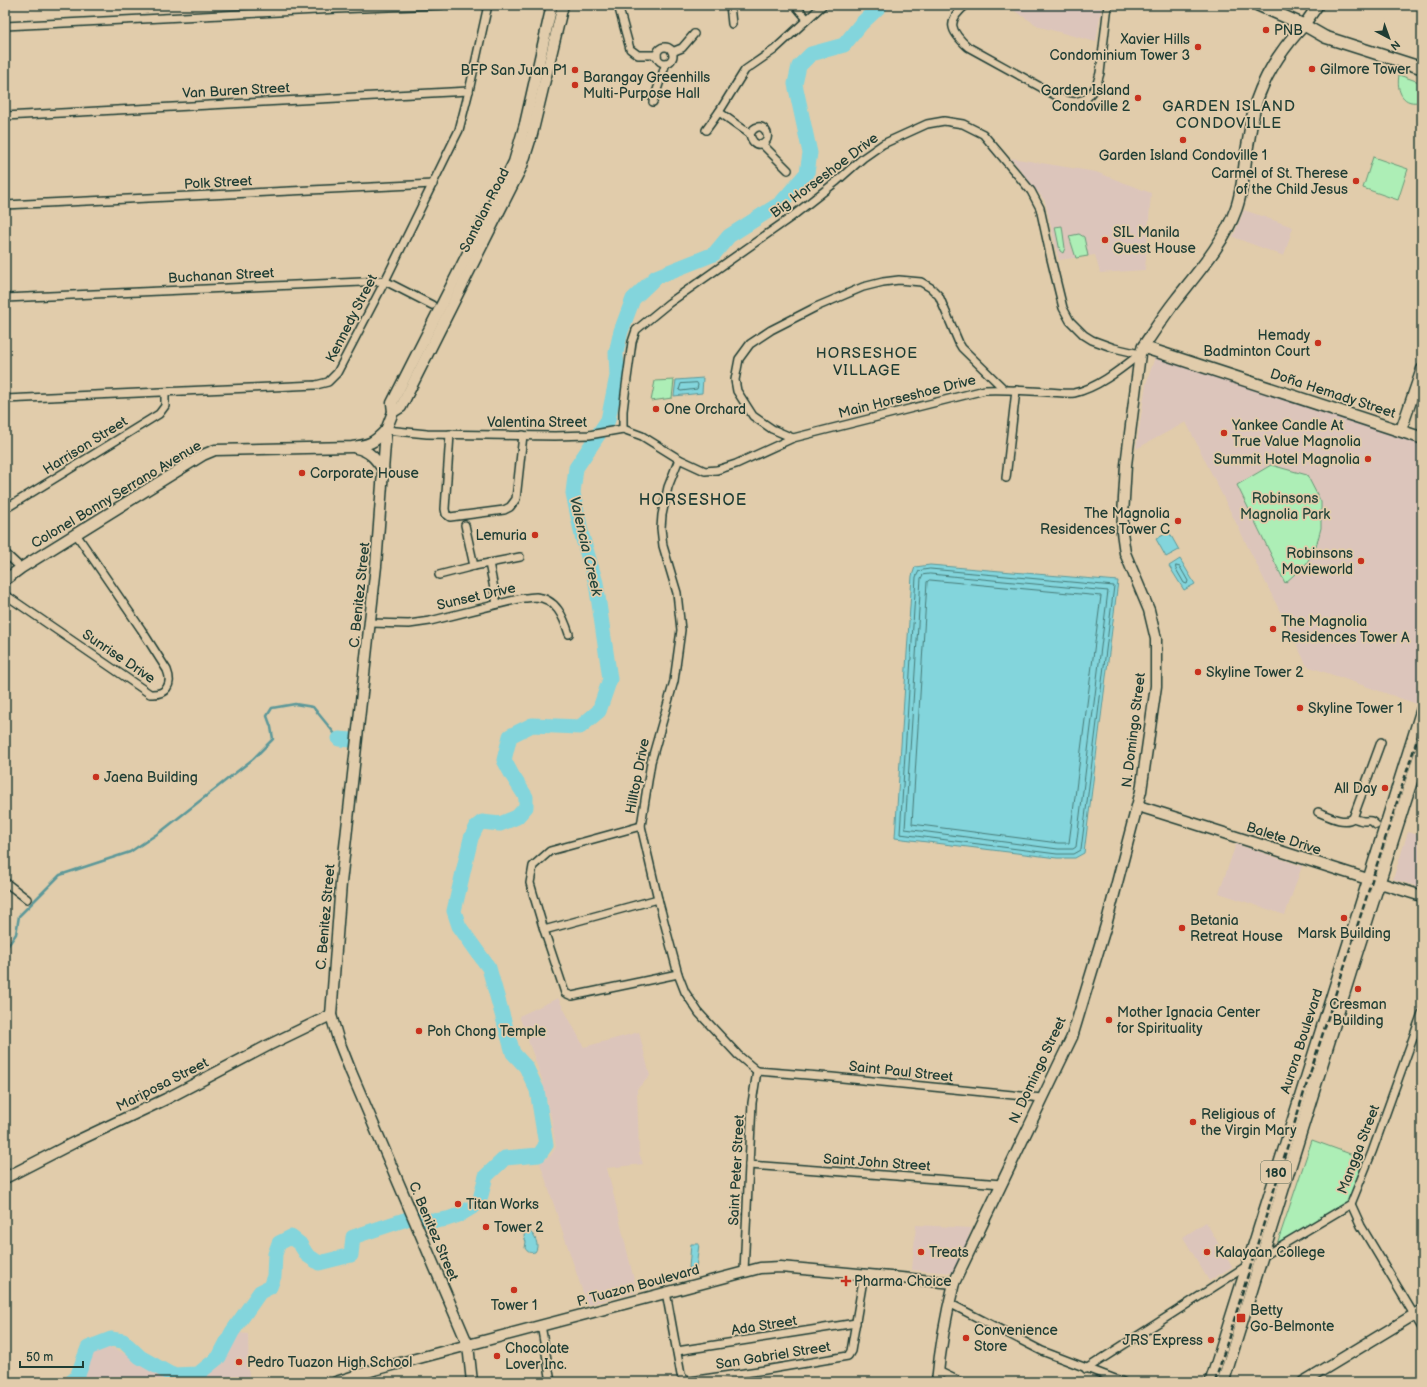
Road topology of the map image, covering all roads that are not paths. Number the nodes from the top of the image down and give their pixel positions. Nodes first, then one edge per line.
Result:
1 (442, 5) edge
2 (488, 5) edge
3 (552, 5) edge
4 (563, 5) edge
5 (730, 5) edge
6 (795, 5) edge
7 (823, 5) edge
8 (966, 5) edge
9 (1108, 5) edge
10 (1258, 5) edge
11 (1318, 5) edge
12 (618, 6) edge
13 (337, 7) edge
14 (807, 20) junction
15 (732, 24) dead end
16 (1304, 25) junction
17 (5, 26) edge
18 (694, 34) dead end
19 (672, 52) junction
20 (657, 55) junction
21 (666, 63) junction
22 (1422, 68) edge
23 (469, 91) junction
24 (653, 102) dead end
25 (719, 112) junction
26 (5, 116) edge
27 (706, 130) dead end
28 (750, 134) junction
29 (762, 144) junction
30 (788, 170) dead end
31 (433, 184) junction
32 (5, 205) edge
33 (385, 281) junction
34 (5, 298) edge
35 (432, 304) dead end
36 (1141, 350) junction
37 (1422, 369) edge
38 (1004, 389) junction
39 (1016, 390) junction
40 (165, 392) junction
41 (5, 399) edge
42 (393, 412) junction
43 (624, 429) junction
44 (386, 430) junction
45 (1401, 430) junction
46 (450, 434) junction
47 (523, 435) junction
48 (793, 438) junction
49 (1422, 438) edge
50 (352, 447) junction
51 (679, 459) junction
52 (384, 471) junction
53 (1006, 478) dead end
54 (5, 509) edge
55 (465, 525) dead end
56 (76, 534) junction
57 (5, 553) edge
58 (520, 557) dead end
59 (489, 563) junction
60 (474, 566) junction
61 (21, 568) junction
62 (438, 575) dead end
63 (5, 580) edge
64 (5, 596) edge
65 (497, 604) junction
66 (370, 623) junction
67 (569, 634) dead end
68 (1422, 710) edge
69 (1381, 742) dead end
70 (1422, 748) edge
71 (1138, 806) junction
72 (1318, 812) dead end
73 (1353, 818) junction
74 (641, 826) junction
75 (1380, 826) junction
76 (1374, 881) junction
77 (5, 882) edge
78 (1422, 896) edge
79 (27, 899) dead end
80 (658, 899) junction
81 (544, 930) junction
82 (678, 974) junction
83 (1422, 1013) edge
84 (331, 1015) junction
85 (757, 1071) junction
86 (1042, 1098) junction
87 (750, 1165) junction
88 (5, 1178) edge
89 (1002, 1184) junction
90 (1351, 1204) junction
91 (1262, 1257) junction
92 (1246, 1266) junction
93 (744, 1271) junction
94 (864, 1274) junction
95 (954, 1283) junction
96 (666, 1292) junction
97 (949, 1303) junction
98 (1418, 1312) edge
99 (856, 1323) junction
100 (541, 1325) junction
101 (1422, 1328) edge
102 (463, 1334) junction
103 (479, 1342) junction
104 (468, 1345) junction
105 (677, 1351) junction
106 (1086, 1368) junction
107 (938, 1371) junction
108 (336, 1382) edge
109 (472, 1382) edge
110 (551, 1382) edge
111 (938, 1382) edge
112 (961, 1382) edge
113 (1123, 1382) edge
114 (1211, 1382) edge
115 (1223, 1382) edge
116 (1303, 1382) edge

1 - 13 street
2 - 23 street, Kennedy Street
3 - 42 main road, Santolan Road
4 - 42 main road, Santolan Road
5 - 15 street
6 - 14 street
7 - 14 street
8 - 9 street
10 - 16 main road
11 - 16 main road, N. Domingo Street
12 - 20 street
13 - 17 street
14 - 25 street
16 - 22 main road
16 - 36 main road, N. Domingo Street
18 - 19 street
19 - 20 street
19 - 21 street
20 - 21 street
21 - 24 street
23 - 26 street, Van Buren Street
23 - 31 street, Kennedy Street
25 - 27 street
25 - 28 street
28 - 29 street
28 - 29 street
29 - 30 street
31 - 32 street, Polk Street
31 - 33 street, Kennedy Street
33 - 34 street, Buchanan Street
33 - 35 street, Buchanan Street
33 - 40 street, Kennedy Street
36 - 39 street, Main Horseshoe Drive
36 - 43 street, Big Horseshoe Drive
36 - 45 main road, Doña Hemady Street
36 - 71 main road, N. Domingo Street
37 - 45 main road
38 - 39 street, Main Horseshoe Drive
38 - 48 street, Main Horseshoe Drive
38 - 48 street
39 - 53 street
40 - 41 street, Kennedy Street
40 - 54 street, Harrison Street
42 - 44 main road, Santolan Road
43 - 47 street, Valentina Street
43 - 51 street
44 - 46 street, Valentina Street
44 - 50 main road, Colonel Bonny Serrano Avenue
44 - 52 main road, C. Benitez Street
45 - 49 main road, Doña Hemady Street
46 - 47 street, Valentina Street
46 - 47 street
48 - 51 street, Main Horseshoe Drive
50 - 52 main road
50 - 56 main road, Colonel Bonny Serrano Avenue
51 - 74 street, Hilltop Drive
52 - 66 main road, C. Benitez Street
55 - 60 street
56 - 61 main road, Colonel Bonny Serrano Avenue
56 - 64 street, Sunrise Drive
57 - 61 street
58 - 59 street, Sunset Drive
59 - 60 street, Sunset Drive
59 - 65 street
60 - 62 street, Sunset Drive
61 - 63 main road, Colonel Bonny Serrano Avenue
65 - 66 street, Sunset Drive
65 - 67 street, Sunset Drive
66 - 84 main road, C. Benitez Street
68 - 75 main road, Aurora Boulevard / 180
69 - 73 street
70 - 76 main road, Aurora Boulevard / 180
71 - 76 main road, Balete Drive
71 - 86 main road, N. Domingo Street
72 - 73 street
73 - 75 street
74 - 80 street, Hilltop Drive
74 - 81 street
75 - 76 main road, Aurora Boulevard / 180
76 - 78 main road, Balete Drive
76 - 91 main road, Aurora Boulevard / 180
76 - 92 main road, Aurora Boulevard / 180
77 - 79 street
80 - 81 street
80 - 82 street, Hilltop Drive
81 - 82 street
82 - 85 street, Hilltop Drive
83 - 90 street, Mangga Street
84 - 88 main road, Mariposa Street
84 - 102 main road, C. Benitez Street
85 - 86 street, Saint Paul Street
85 - 87 street, Saint Peter Street
86 - 89 main road, N. Domingo Street
87 - 89 street, Saint John Street
87 - 93 street, Saint Peter Street
89 - 95 main road, N. Domingo Street
90 - 91 street, Mangga Street
90 - 98 street
91 - 92 street, Mangga Street
91 - 115 main road, Aurora Boulevard / 180
92 - 106 street, Mangga Street
92 - 114 main road, Aurora Boulevard / 180
93 - 94 main road, P. Tuazon Boulevard
93 - 96 main road, P. Tuazon Boulevard
94 - 95 main road, P. Tuazon Boulevard
94 - 99 street, San Gabriel Street
95 - 97 main road, N. Domingo Street
96 - 100 main road, P. Tuazon Boulevard
96 - 105 street, San Gabriel Street
97 - 106 street
97 - 107 main road, N. Domingo Street
98 - 101 street
98 - 116 main road
99 - 105 street, Ada Street
99 - 105 street, San Gabriel Street
100 - 103 main road, P. Tuazon Boulevard
100 - 110 street
102 - 103 main road
102 - 104 main road, C. Benitez Street
103 - 104 main road, P. Tuazon Boulevard
104 - 108 main road, P. Tuazon Boulevard
104 - 109 main road, C. Benitez Street
106 - 113 street
107 - 111 main road, N. Domingo Street
107 - 112 street

